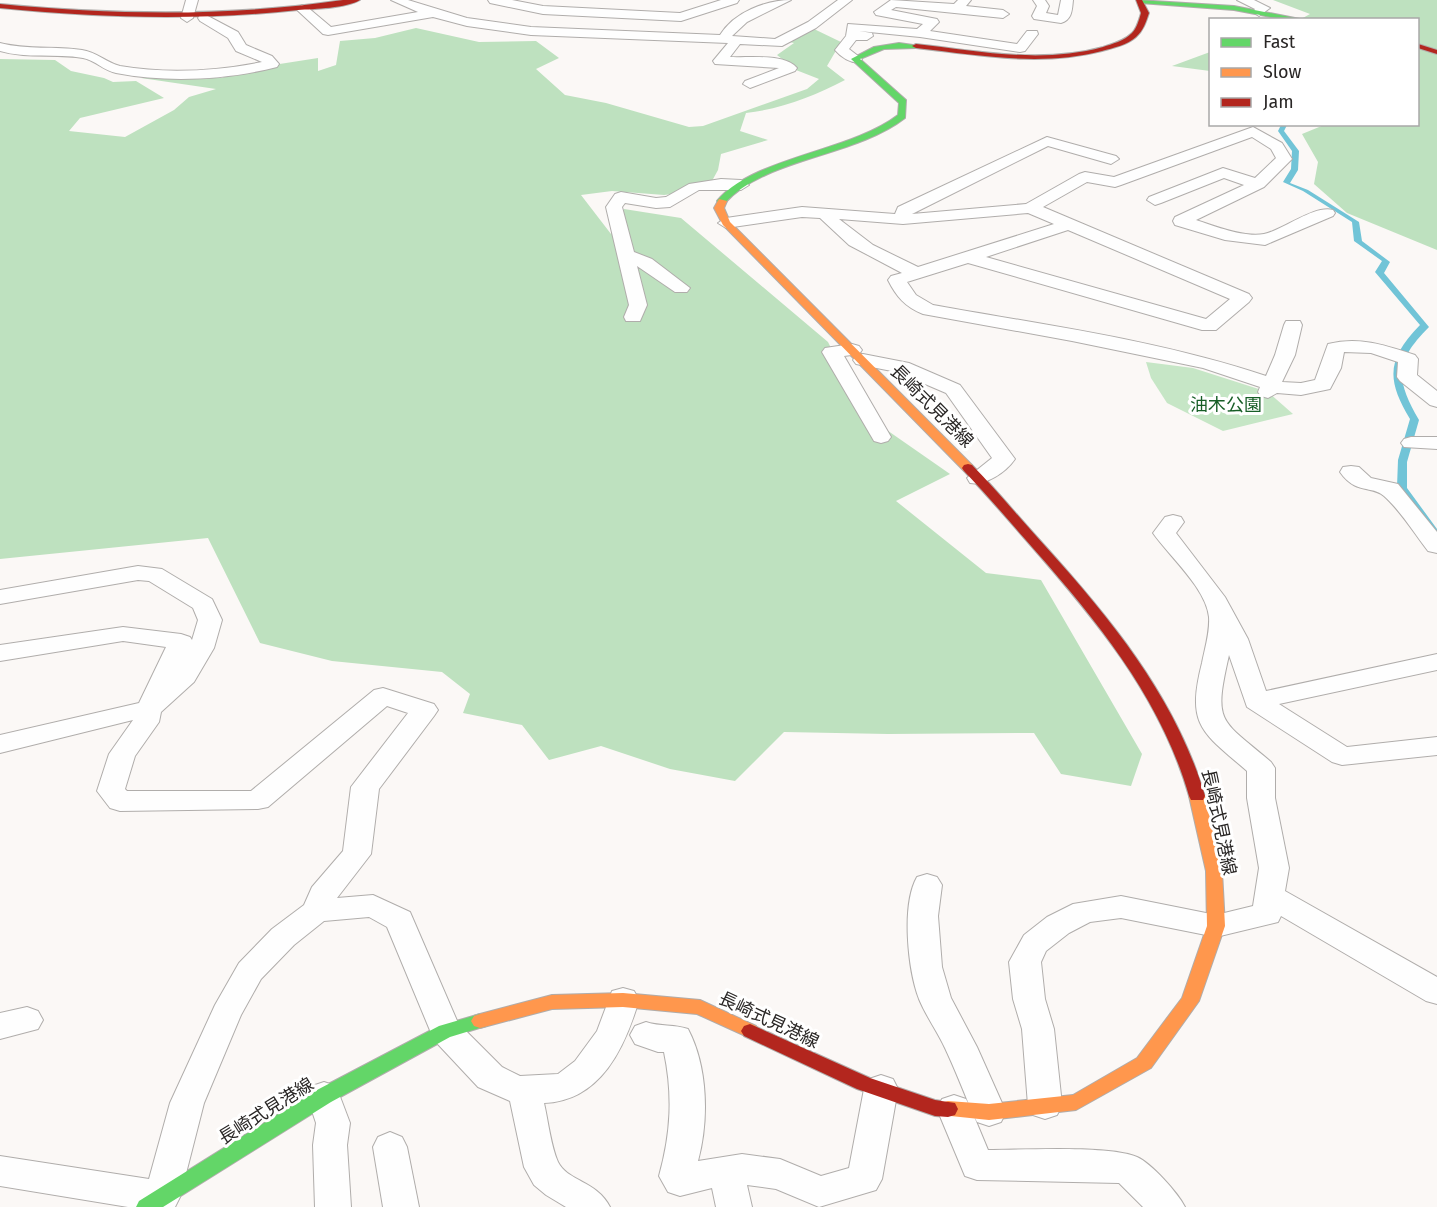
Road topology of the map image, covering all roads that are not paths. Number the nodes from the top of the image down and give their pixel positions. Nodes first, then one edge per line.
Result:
1 (192, 0) edge
2 (357, 0) edge
3 (397, 0) edge
4 (494, 0) edge
5 (598, 0) edge
6 (733, 0) edge
7 (785, 0) edge
8 (846, 0) edge
9 (1039, 0) edge
10 (1067, 0) edge
11 (1243, 0) edge
12 (1139, 1) edge
13 (0, 6) edge
14 (963, 6) edge
15 (302, 9) junction
16 (543, 10) junction
17 (880, 12) junction
18 (1259, 12) junction
19 (589, 13) junction
20 (436, 14) junction
21 (998, 16) dead end
22 (681, 17) junction
23 (187, 18) junction
24 (204, 18) junction
25 (1291, 18) edge
26 (812, 25) junction
27 (1054, 28) junction
28 (518, 29) junction
29 (1015, 32) dead end
30 (920, 33) junction
31 (845, 34) junction
32 (1032, 34) junction
33 (673, 36) junction
34 (731, 39) junction
35 (1419, 46) edge
36 (0, 47) edge
37 (1020, 48) junction
38 (958, 50) junction
39 (1042, 50) dead end
40 (1437, 52) edge
41 (855, 59) junction
42 (750, 84) dead end
43 (1085, 177) junction
44 (1258, 184) junction
45 (741, 185) junction
46 (1155, 200) dead end
47 (1030, 208) junction
48 (824, 213) junction
49 (1327, 213) dead end
50 (903, 219) junction
51 (726, 223) junction
52 (1068, 225) junction
53 (626, 255) junction
54 (970, 258) junction
55 (918, 274) junction
56 (681, 288) dead end
57 (633, 317) dead end
58 (1293, 325) dead end
59 (857, 355) junction
60 (1270, 389) junction
61 (1437, 401) edge
62 (880, 437) dead end
63 (1411, 443) dead end
64 (1437, 443) edge
65 (1351, 472) dead end
66 (978, 478) junction
67 (1173, 522) dead end
68 (1430, 548) edge
69 (0, 597) edge
70 (1221, 615) junction
71 (0, 653) edge
72 (1437, 662) edge
73 (1256, 701) junction
74 (149, 709) junction
75 (0, 744) edge
76 (1437, 746) edge
77 (927, 885) dead end
78 (1270, 896) junction
79 (317, 911) junction
80 (1216, 926) junction
81 (1437, 992) edge
82 (623, 1000) junction
83 (446, 1031) junction
84 (646, 1035) dead end
85 (881, 1089) junction
86 (524, 1090) junction
87 (324, 1096) junction
88 (1045, 1105) junction
89 (954, 1109) junction
90 (989, 1112) junction
91 (390, 1147) dead end
92 (726, 1170) junction
93 (0, 1171) edge
94 (167, 1200) edge
95 (333, 1207) edge
96 (401, 1207) edge
97 (592, 1207) edge
98 (734, 1207) edge
99 (1167, 1207) edge

1 - 23 street
2 - 15 main road
3 - 20 street
4 - 16 street
5 - 19 street
6 - 22 street
7 - 34 street
8 - 26 street
9 - 27 street
10 - 27 street
11 - 18 street
12 - 18 main road
12 - 38 main road
13 - 23 main road
14 - 17 street
14 - 21 street
15 - 20 street
15 - 24 main road
16 - 19 street
16 - 28 street
17 - 30 street
17 - 31 street
18 - 25 main road
19 - 22 street
20 - 28 street
22 - 33 street
23 - 24 main road
24 - 36 street
26 - 31 street
26 - 34 street
27 - 32 street
28 - 33 street
29 - 32 street
30 - 31 street
30 - 37 street
31 - 38 street
31 - 41 street
32 - 37 street
33 - 34 street
34 - 42 street
35 - 40 main road
37 - 39 street
38 - 41 main road
41 - 45 main road
43 - 44 street
43 - 47 street
43 - 50 street
44 - 46 street
44 - 49 street
45 - 51 main road
45 - 53 street
47 - 50 street
47 - 52 street
48 - 50 street
48 - 51 street
48 - 55 street
51 - 59 main road, 長崎式見港線
52 - 54 street
52 - 54 street
53 - 56 street
53 - 57 street
54 - 55 street
55 - 60 street
58 - 60 street
59 - 62 street
59 - 66 main road, 長崎式見港線
59 - 66 street
60 - 61 street
63 - 64 street
65 - 68 street
66 - 80 main road, 長崎式見港線
67 - 70 street
69 - 74 street
70 - 73 street
70 - 78 street
71 - 74 street
72 - 73 street
73 - 76 street
74 - 75 street
74 - 79 street
77 - 90 street
78 - 80 street
78 - 81 street
79 - 83 street
79 - 94 street
80 - 88 main road, 長崎式見港線
80 - 88 street
82 - 83 main road, 長崎式見港線
82 - 85 main road, 長崎式見港線
82 - 86 street
83 - 86 street
83 - 87 main road, 長崎式見港線
84 - 92 street
85 - 89 main road, 長崎式見港線
85 - 92 street
86 - 97 street
87 - 94 main road, 長崎式見港線
87 - 95 street
88 - 90 main road, 長崎式見港線
89 - 90 main road, 長崎式見港線
89 - 99 street
91 - 96 street
92 - 98 street
93 - 94 street

